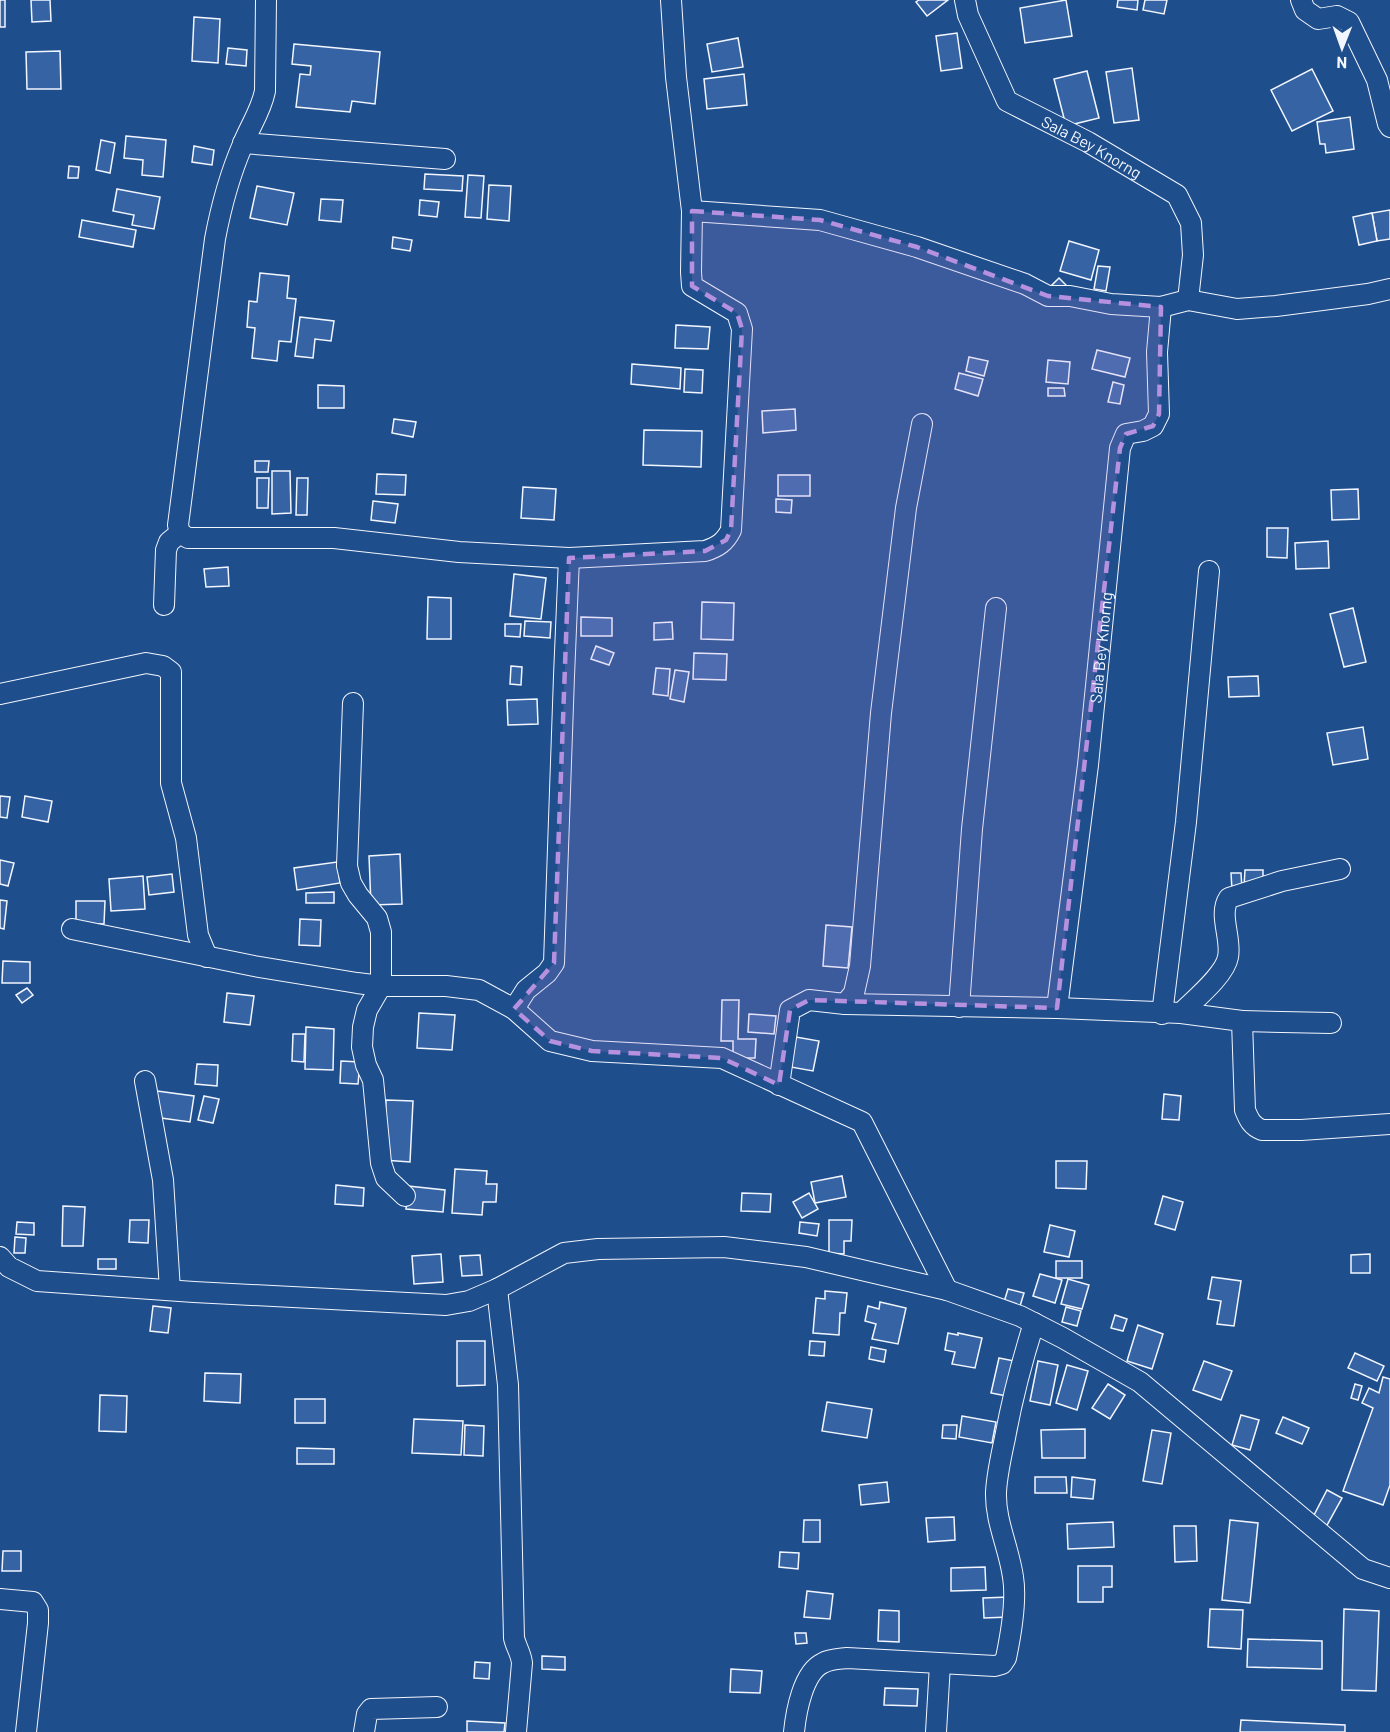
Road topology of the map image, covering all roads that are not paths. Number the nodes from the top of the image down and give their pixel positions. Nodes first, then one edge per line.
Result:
1 (266, 0) edge
2 (671, 0) edge
3 (965, 0) edge
4 (1301, 0) edge
5 (1381, 68) edge
6 (1390, 127) edge
7 (243, 143) junction
8 (445, 159) dead end
9 (692, 211) junction
10 (1390, 289) edge
11 (1188, 300) junction
12 (1161, 307) junction
13 (922, 424) dead end
14 (180, 533) junction
15 (569, 558) junction
16 (1209, 571) dead end
17 (164, 605) dead end
18 (996, 608) dead end
19 (0, 694) edge
20 (353, 703) dead end
21 (1340, 869) dead end
22 (72, 929) dead end
23 (207, 957) junction
24 (381, 986) junction
25 (845, 1004) junction
26 (959, 1007) junction
27 (1057, 1008) junction
28 (514, 1009) junction
29 (1171, 1013) junction
30 (1242, 1022) junction
31 (1331, 1023) dead end
32 (145, 1081) dead end
33 (779, 1085) junction
34 (1390, 1124) edge
35 (405, 1196) dead end
36 (0, 1257) edge
37 (497, 1289) junction
38 (170, 1290) junction
39 (947, 1290) junction
40 (1034, 1323) junction
41 (1390, 1578) edge
42 (0, 1599) edge
43 (940, 1664) junction
44 (437, 1707) dead end
45 (26, 1732) edge
46 (364, 1732) edge
47 (516, 1732) edge
48 (795, 1732) edge
49 (936, 1732) edge

1 - 7 street
2 - 9 street
3 - 11 street, Sala Bey Knorng
4 - 5 street
5 - 6 street
7 - 8 street
7 - 14 street
9 - 12 street
9 - 15 street
10 - 11 street
11 - 12 street
12 - 27 street, Sala Bey Knorng
13 - 25 street
14 - 15 street
14 - 17 street
15 - 28 street
16 - 29 street
18 - 26 street
19 - 23 street
20 - 24 street
21 - 29 street
22 - 23 street
23 - 24 street
24 - 28 street
24 - 35 street
25 - 26 street
25 - 33 street
26 - 27 street
27 - 29 street
28 - 33 street
29 - 30 street
30 - 31 street
30 - 34 street
32 - 38 street
33 - 39 street
36 - 38 street
37 - 38 street
37 - 39 street
37 - 47 street
39 - 40 street
40 - 41 street
40 - 43 street
42 - 45 street
43 - 48 street
43 - 49 street
44 - 46 street

